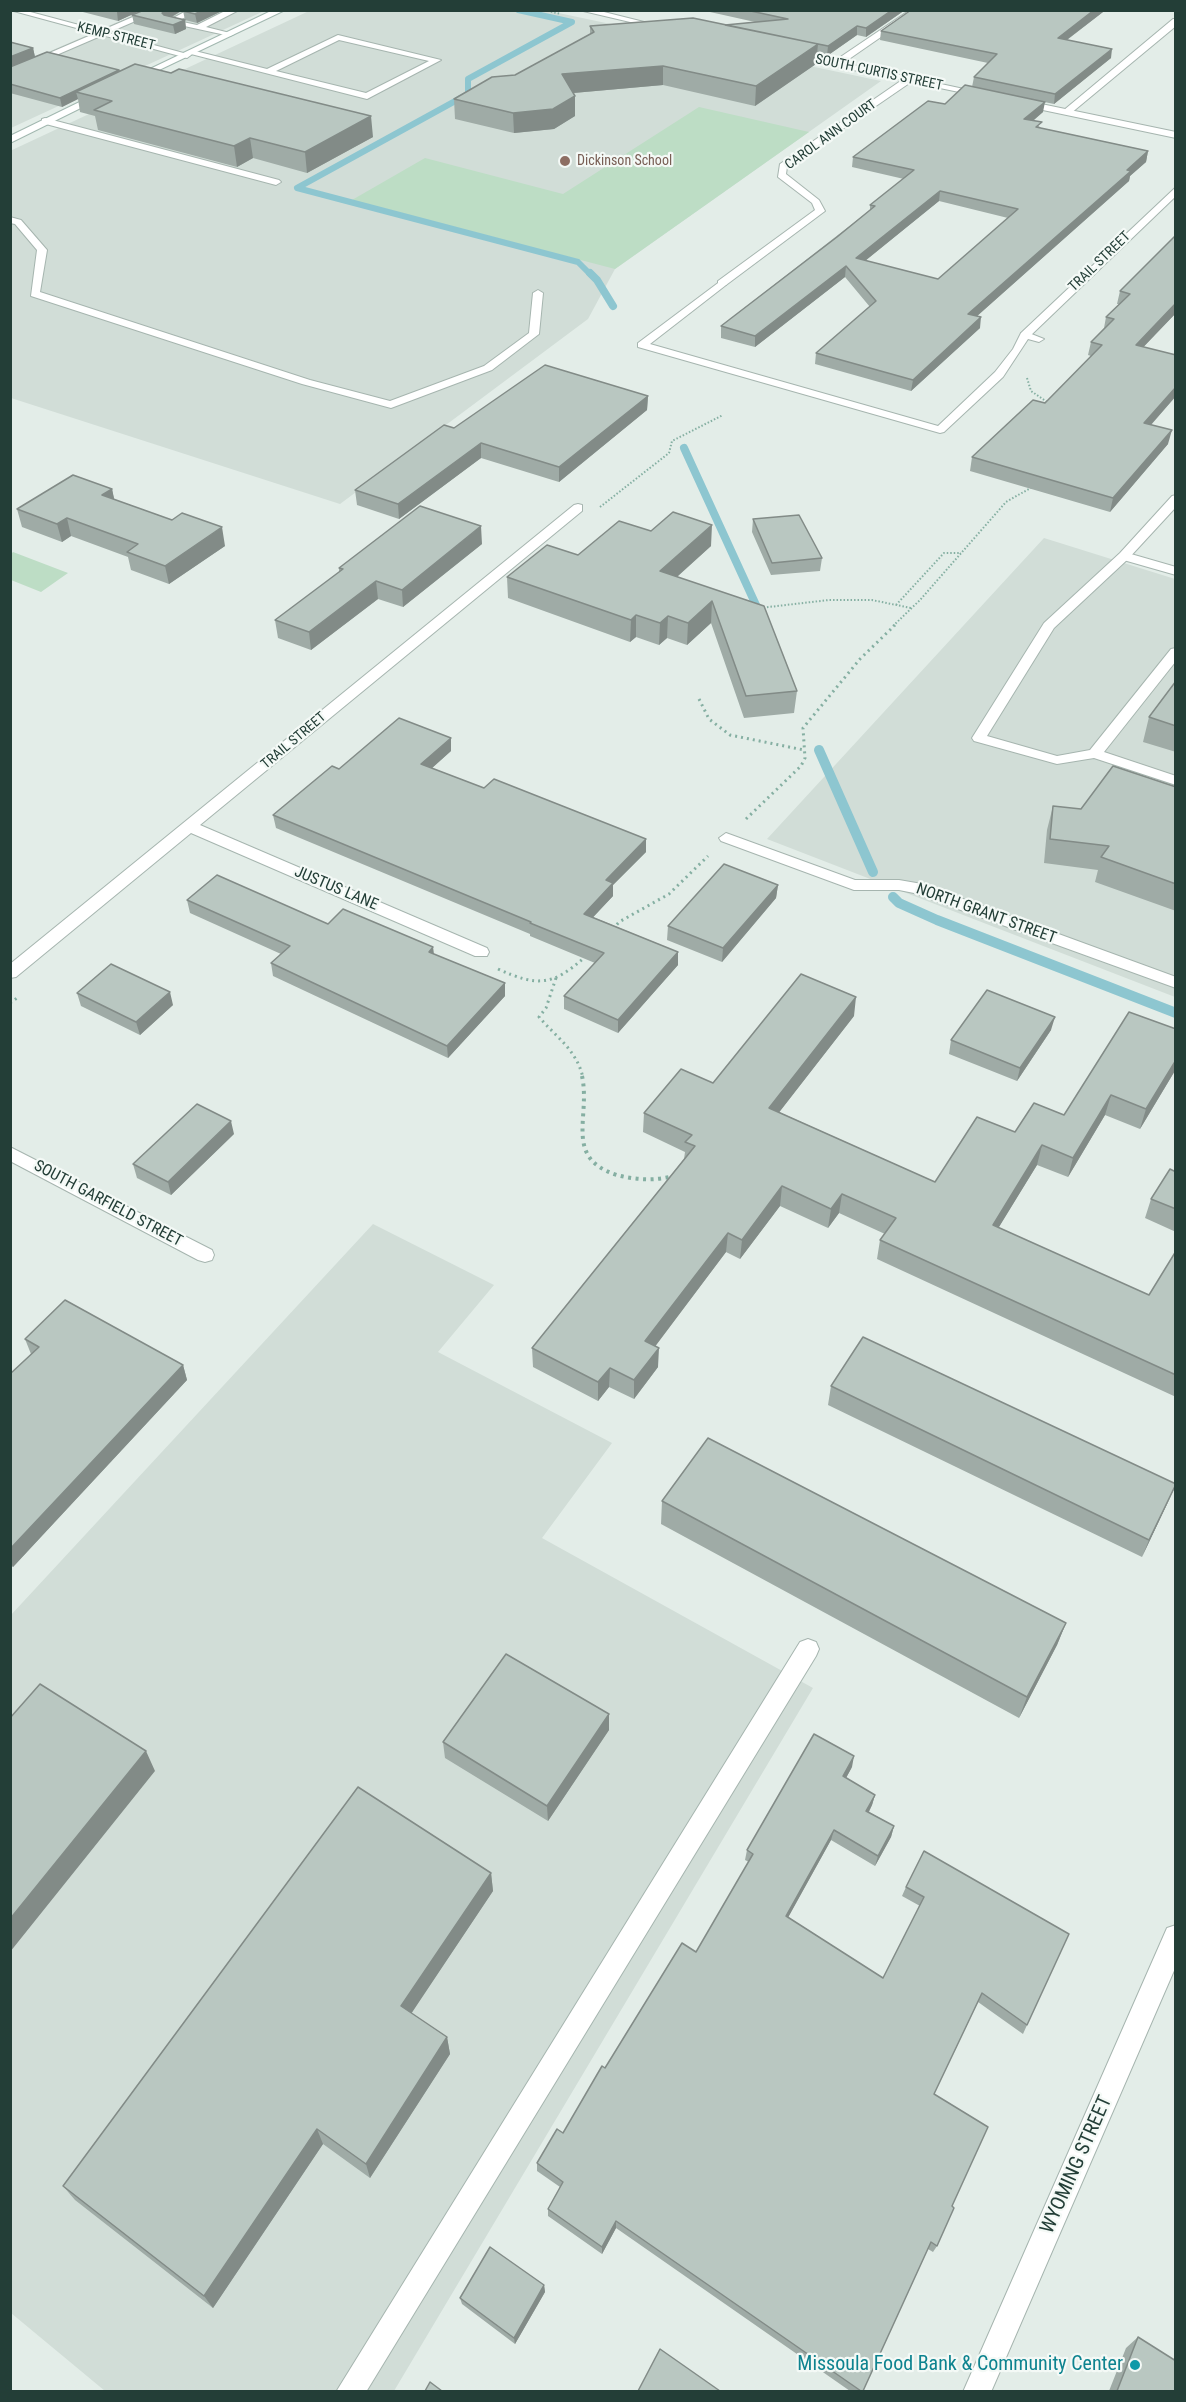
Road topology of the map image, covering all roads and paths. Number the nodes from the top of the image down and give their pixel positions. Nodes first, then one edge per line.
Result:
1 (11, 10) edge
2 (157, 10) edge
3 (195, 10) edge
4 (235, 10) edge
5 (281, 10) edge
6 (583, 10) edge
7 (916, 10) edge
8 (610, 13) edge
9 (1176, 21) edge
10 (197, 28) junction
11 (667, 28) edge
12 (106, 34) junction
13 (230, 34) junction
14 (780, 52) edge
15 (189, 54) junction
16 (836, 64) junction
17 (268, 72) junction
18 (10, 73) edge
19 (909, 79) junction
20 (122, 84) edge
21 (111, 89) edge
22 (988, 95) edge
23 (1010, 100) edge
24 (1067, 112) junction
25 (45, 121) junction
26 (1176, 135) edge
27 (10, 140) edge
28 (276, 183) dead end
29 (1176, 190) edge
30 (10, 220) edge
31 (722, 283) joint
32 (538, 293) dead end
33 (1025, 335) junction
34 (1039, 339) joint
35 (1056, 407) edge
36 (723, 416) dead end
37 (1038, 484) edge
38 (1176, 499) edge
39 (578, 508) dead end
40 (593, 513) dead end
41 (961, 553) junction
42 (1124, 556) junction
43 (1176, 571) edge
44 (896, 605) junction
45 (757, 608) edge
46 (911, 609) junction
47 (1176, 652) edge
48 (1160, 673) junction
49 (1176, 678) edge
50 (699, 699) dead end
51 (804, 750) junction
52 (1095, 754) junction
53 (1176, 781) edge
54 (191, 827) junction
55 (726, 838) junction
56 (611, 930) edge
57 (481, 952) joint
58 (588, 954) edge
59 (10, 974) edge
60 (556, 978) junction
61 (1176, 983) edge
62 (10, 1153) edge
63 (682, 1173) edge
64 (204, 1255) dead end
65 (808, 1648) dead end
66 (1176, 1938) edge
67 (350, 2391) edge
68 (977, 2391) edge

1 - 12 street, KEMP STREET
2 - 12 street
3 - 10 street
4 - 10 street
5 - 13 street
6 - 8 street
7 - 16 street
8 - 11 street
9 - 24 street
10 - 13 street
12 - 15 street, KEMP STREET
12 - 18 street
13 - 15 street
14 - 16 street, SOUTH CURTIS STREET
15 - 17 street, KEMP STREET
15 - 20 street
16 - 19 street, SOUTH CURTIS STREET
17 - 17 street, KEMP STREET
19 - 22 street, SOUTH CURTIS STREET
19 - 31 street, CAROL ANN COURT
21 - 25 street
23 - 24 street
24 - 26 street
25 - 27 street
25 - 28 street
29 - 33 street, TRAIL STREET
30 - 32 street
31 - 33 street, TRAIL STREET
33 - 34 street
34 - 35 path
36 - 40 path
37 - 41 path
38 - 42 street
39 - 54 street, TRAIL STREET
41 - 44 path
41 - 46 path
42 - 43 street
42 - 52 street
44 - 45 path
44 - 46 path
46 - 51 path
47 - 48 street
48 - 49 street
48 - 52 street
50 - 51 path
51 - 55 path
52 - 53 street
54 - 57 street, JUSTUS LANE
54 - 59 street, TRAIL STREET
55 - 56 path
55 - 61 street, NORTH GRANT STREET
57 - 60 path
58 - 60 path
60 - 63 path
62 - 64 street, SOUTH GARFIELD STREET
65 - 67 street
66 - 68 street, WYOMING STREET

